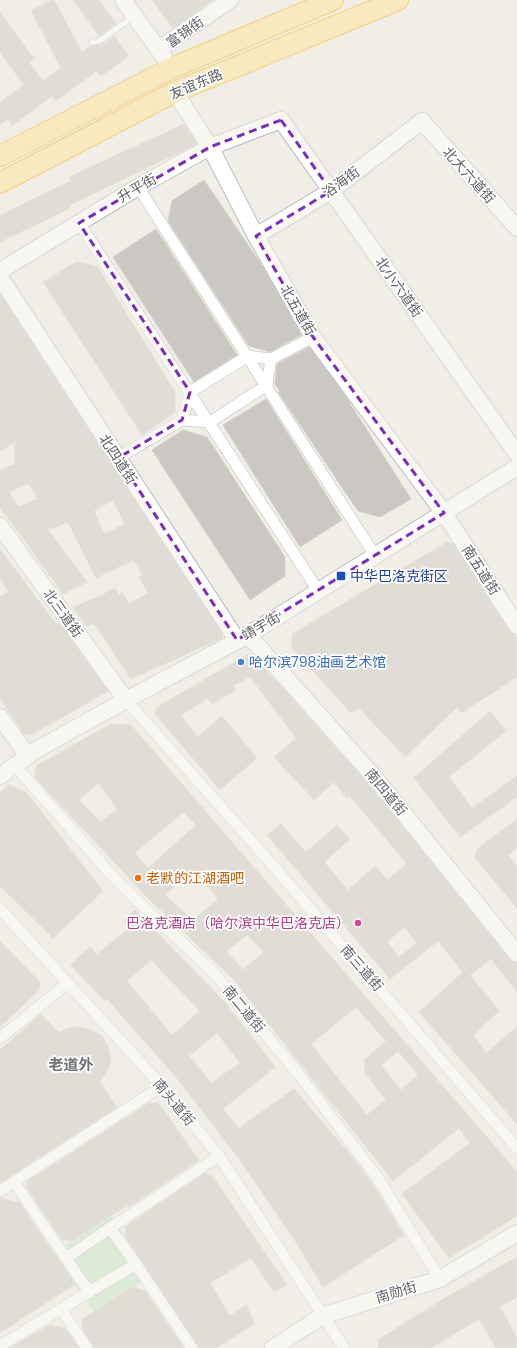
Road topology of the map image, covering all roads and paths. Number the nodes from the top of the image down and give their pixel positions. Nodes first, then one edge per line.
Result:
1 (123, 0) edge
2 (230, 0) edge
3 (333, 0) edge
4 (398, 0) edge
5 (135, 16) junction
6 (92, 42) dead end
7 (159, 49) junction
8 (172, 68) junction
9 (175, 92) junction
10 (281, 120) joint
11 (422, 121) joint
12 (210, 147) junction
13 (0, 156) edge
14 (0, 183) edge
15 (138, 187) junction
16 (331, 191) junction
17 (79, 223) junction
18 (517, 228) edge
19 (256, 236) junction
20 (0, 271) edge
21 (0, 277) edge
22 (313, 337) junction
23 (248, 356) junction
24 (271, 360) junction
25 (267, 385) junction
26 (190, 392) junction
27 (182, 420) junction
28 (210, 422) junction
29 (517, 454) edge
30 (118, 458) junction
31 (517, 467) edge
32 (444, 513) junction
33 (0, 526) edge
34 (376, 556) junction
35 (319, 591) junction
36 (517, 626) edge
37 (242, 638) junction
38 (126, 700) junction
39 (0, 717) edge
40 (21, 761) junction
41 (0, 776) edge
42 (0, 909) edge
43 (517, 954) edge
44 (68, 983) junction
45 (0, 1038) edge
46 (162, 1086) junction
47 (517, 1148) edge
48 (219, 1156) junction
49 (14, 1182) junction
50 (0, 1191) edge
51 (110, 1228) junction
52 (517, 1233) edge
53 (66, 1258) junction
54 (136, 1264) junction
55 (440, 1279) junction
56 (89, 1292) junction
57 (62, 1309) junction
58 (322, 1316) junction
59 (0, 1346) edge
60 (87, 1348) edge
61 (192, 1348) edge
62 (273, 1348) edge
63 (344, 1348) edge

1 - 5 street
2 - 7 street, 富锦街
3 - 8 highway, 友谊东路
4 - 9 highway, 友谊东路
5 - 6 lane
5 - 7 street
7 - 8 street
8 - 13 highway, 友谊东路
9 - 12 street, 北五道街
9 - 14 highway, 友谊东路
10 - 12 street, 升平街
10 - 16 street, 北小六道街
11 - 16 street, 浴海街
11 - 18 street, 北大六道街
12 - 15 street, 升平街
12 - 19 street, 北五道街
15 - 17 street, 升平街
15 - 23 street
16 - 19 street, 浴海街
16 - 29 street, 北小六道街
17 - 20 street, 升平街
17 - 26 street
19 - 22 street, 北五道街
21 - 30 street, 北四道街
22 - 24 street
22 - 32 street, 北五道街
23 - 24 street
23 - 25 street
23 - 26 street
24 - 25 street
25 - 28 street
25 - 34 street
26 - 27 street
26 - 28 street
27 - 28 street
27 - 30 street
28 - 35 street
30 - 37 street, 北四道街
31 - 32 street, 靖宇街
32 - 34 street, 靖宇街
32 - 36 street, 南五道街
33 - 38 street, 北三道街
34 - 35 street, 靖宇街
35 - 37 street, 靖宇街
37 - 38 street, 靖宇街
37 - 43 street, 南四道街
38 - 40 street, 靖宇街
38 - 47 street, 南三道街
39 - 40 street
40 - 41 street, 靖宇街
40 - 55 street, 南二道街
42 - 44 street, 南头道街
44 - 45 street
44 - 46 street, 南头道街
46 - 48 street, 南头道街
46 - 49 street
48 - 51 street
48 - 58 street, 南头道街
49 - 50 street
49 - 53 street
51 - 53 street
51 - 54 street
52 - 55 street, 南勋街
53 - 56 street
54 - 56 street
54 - 61 street
55 - 58 street, 南勋街
56 - 57 street
57 - 59 street
57 - 60 street
58 - 62 street, 南勋街
58 - 63 street, 南头道街

